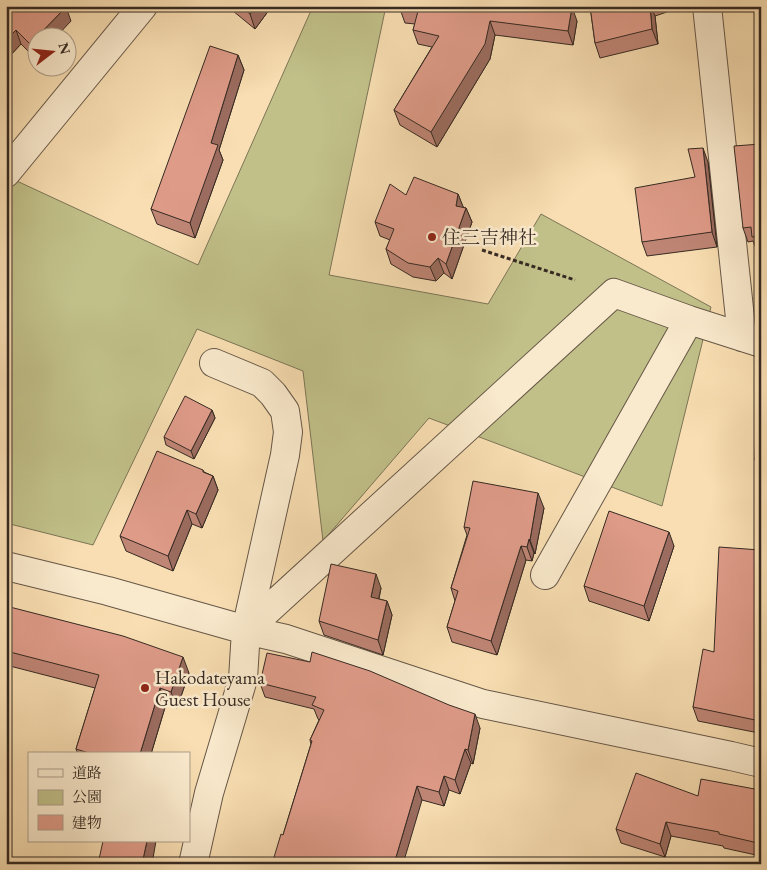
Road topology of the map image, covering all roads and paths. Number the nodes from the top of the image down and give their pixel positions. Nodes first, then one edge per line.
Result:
1 (143, 6) edge
2 (707, 6) edge
3 (6, 173) edge
4 (482, 250) dead end
5 (614, 293) junction
6 (689, 320) junction
7 (751, 340) edge
8 (214, 363) dead end
9 (6, 566) edge
10 (545, 575) dead end
11 (246, 630) junction
12 (761, 763) edge
13 (193, 864) edge

1 - 3 street
2 - 7 street
4 - 5 path
5 - 6 street
5 - 11 street
6 - 7 street
6 - 10 street
8 - 11 street
9 - 11 street
11 - 12 street
11 - 13 street

